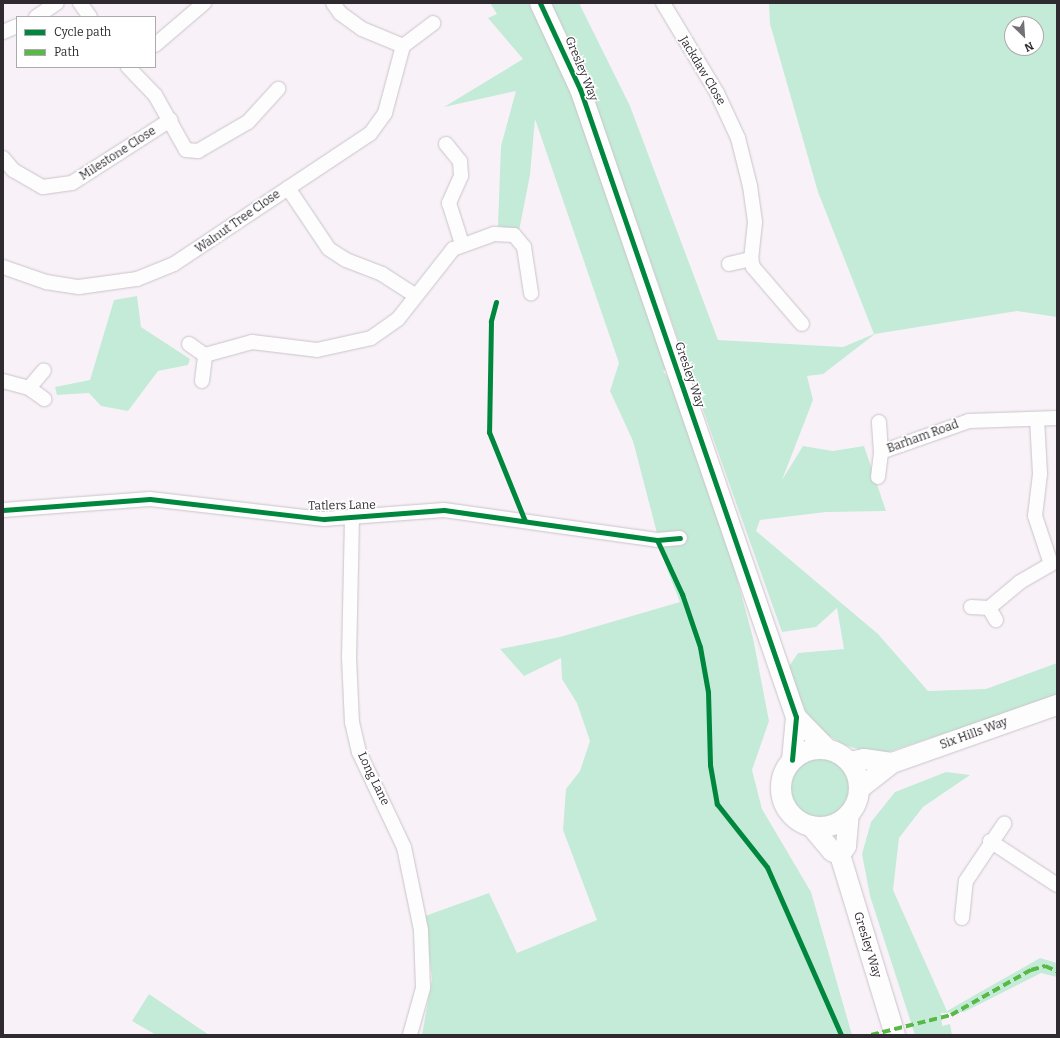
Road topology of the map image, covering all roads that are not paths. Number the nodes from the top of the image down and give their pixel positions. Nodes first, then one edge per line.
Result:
1 (57, 3) edge
2 (80, 3) edge
3 (334, 3) edge
4 (540, 3) edge
5 (663, 3) edge
6 (200, 4) edge
7 (38, 16) edge
8 (89, 16) edge
9 (433, 23) dead end
10 (16, 26) edge
11 (3, 32) edge
12 (156, 45) edge
13 (403, 46) junction
14 (129, 68) edge
15 (278, 89) dead end
16 (170, 120) junction
17 (446, 144) dead end
18 (3, 158) edge
19 (288, 188) junction
20 (462, 244) junction
21 (751, 259) junction
22 (730, 264) dead end
23 (3, 267) edge
24 (531, 293) dead end
25 (416, 296) junction
26 (802, 324) dead end
27 (189, 344) dead end
28 (205, 355) junction
29 (44, 370) dead end
30 (3, 381) edge
31 (202, 381) dead end
32 (29, 388) junction
33 (44, 399) dead end
34 (1057, 418) edge
35 (1037, 419) junction
36 (879, 422) dead end
37 (882, 452) junction
38 (878, 477) dead end
39 (3, 510) edge
40 (352, 517) junction
41 (680, 538) dead end
42 (971, 607) dead end
43 (989, 608) junction
44 (996, 620) dead end
45 (1057, 705) edge
46 (796, 717) junction
47 (827, 749) junction
48 (792, 760) junction
49 (850, 762) junction
50 (892, 763) junction
51 (860, 789) junction
52 (849, 814) junction
53 (1004, 824) dead end
54 (811, 826) junction
55 (990, 841) junction
56 (840, 855) junction
57 (1057, 885) edge
58 (962, 918) dead end
59 (410, 1035) edge
60 (895, 1035) edge

1 - 7 street
2 - 8 street
3 - 13 street
4 - 46 street, Gresley Way
5 - 21 street, Jackdaw Close
6 - 12 street
9 - 13 street
10 - 11 street
13 - 19 street, Walnut Tree Close
14 - 16 street, Milestone Close
15 - 16 street, Milestone Close
16 - 18 street, Milestone Close
17 - 20 street
19 - 23 street, Walnut Tree Close
19 - 25 street
20 - 24 street
20 - 25 street
21 - 22 street
21 - 26 street
25 - 28 street
27 - 28 street
28 - 31 street
29 - 32 street
30 - 32 street
32 - 33 street
34 - 35 street, Barham Road
35 - 37 street, Barham Road
35 - 43 street
36 - 37 street, Barham Road
37 - 38 street, Barham Road
39 - 40 street, Tatlers Lane
40 - 41 street, Tatlers Lane
40 - 59 street, Long Lane
42 - 43 street
43 - 44 street
45 - 50 street, Six Hills Way
46 - 47 street, Gresley Way
46 - 48 street, Gresley Way
47 - 48 street, Gresley Way
47 - 49 street, Gresley Way
48 - 54 street, Gresley Way
49 - 50 street, Six Hills Way
49 - 51 street
50 - 51 street, Six Hills Way
51 - 52 street
52 - 54 street
52 - 56 street
53 - 55 street
54 - 56 street, Gresley Way
55 - 57 street
55 - 58 street
56 - 60 street, Gresley Way

